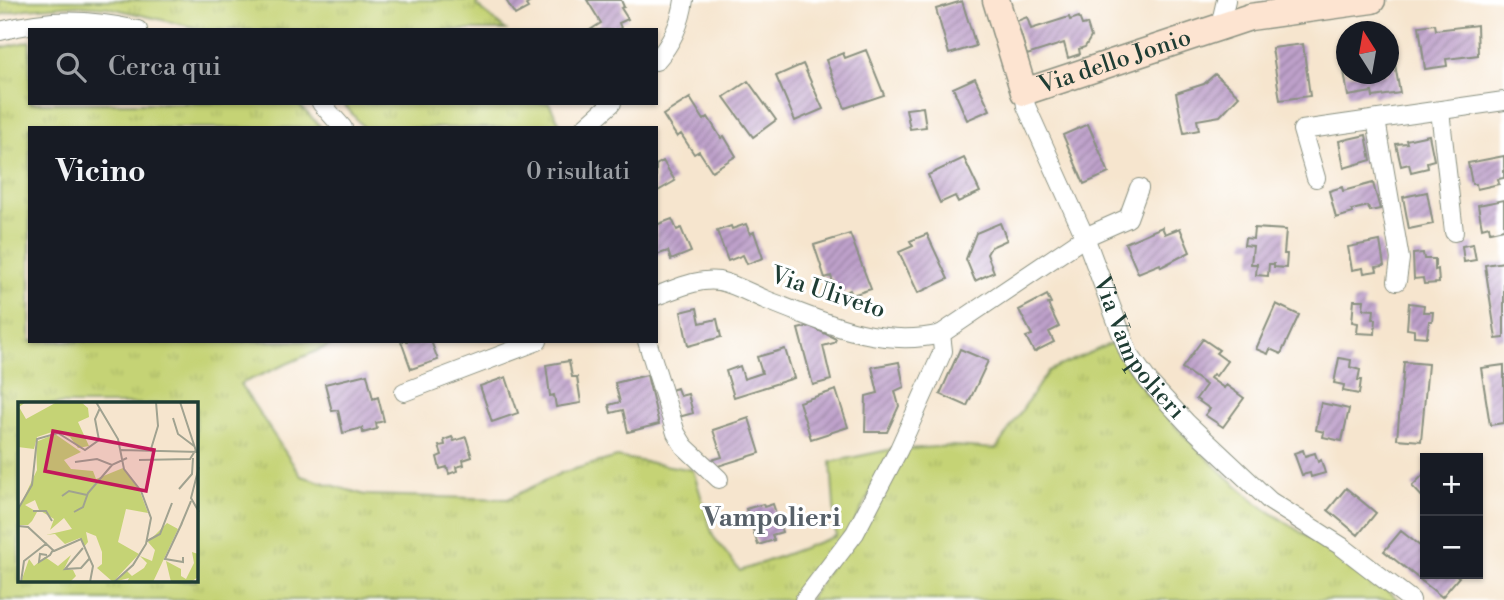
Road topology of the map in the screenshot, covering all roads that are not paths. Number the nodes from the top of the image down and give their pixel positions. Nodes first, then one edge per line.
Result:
1 (684, 0) edge
2 (996, 0) edge
3 (1226, 0) edge
4 (1372, 0) edge
5 (1220, 26) junction
6 (126, 28) edge
7 (0, 31) edge
8 (658, 58) edge
9 (1024, 92) junction
10 (1504, 101) edge
11 (323, 105) edge
12 (610, 105) edge
13 (1440, 111) junction
14 (1376, 120) junction
15 (341, 126) edge
16 (586, 126) edge
17 (1316, 178) dead end
18 (1139, 188) dead end
19 (1454, 232) dead end
20 (1085, 237) junction
21 (1397, 281) dead end
22 (658, 295) edge
23 (941, 334) junction
24 (533, 343) edge
25 (649, 343) edge
26 (404, 392) dead end
27 (719, 479) dead end
28 (804, 600) edge
29 (1411, 600) edge

1 - 8 street
2 - 9 street, Via Vampolieri
3 - 5 street
4 - 5 street, Via dello Jonio
5 - 9 street, Via dello Jonio
6 - 7 street
9 - 20 street, Via Vampolieri
10 - 13 street
11 - 15 street
12 - 16 street
13 - 14 street
13 - 19 street
14 - 17 street
14 - 21 street
18 - 20 street, Via Uliveto
20 - 23 street, Via Uliveto
20 - 29 street, Via Vampolieri
22 - 23 street, Via Uliveto
23 - 28 street
24 - 26 street
25 - 27 street

